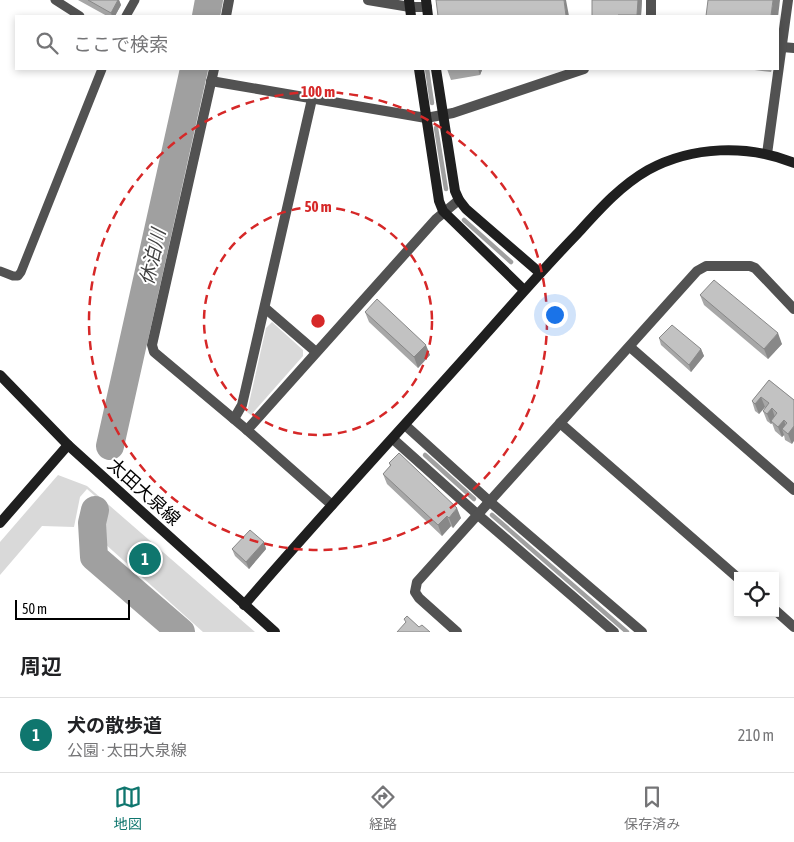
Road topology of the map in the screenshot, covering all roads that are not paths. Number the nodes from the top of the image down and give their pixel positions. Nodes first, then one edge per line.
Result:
1 (55, 0) edge
2 (135, 0) edge
3 (229, 0) edge
4 (368, 0) edge
5 (650, 0) edge
6 (788, 0) edge
7 (410, 8) edge
8 (427, 8) edge
9 (78, 15) edge
10 (127, 15) edge
11 (226, 15) edge
12 (650, 15) edge
13 (782, 47) junction
14 (794, 48) edge
15 (779, 68) edge
16 (102, 70) edge
17 (214, 70) edge
18 (419, 70) edge
19 (436, 70) edge
20 (581, 70) edge
21 (779, 70) edge
22 (211, 81) junction
23 (312, 99) junction
24 (443, 115) junction
25 (426, 118) junction
26 (767, 154) junction
27 (794, 163) edge
28 (458, 200) junction
29 (443, 211) junction
30 (0, 272) edge
31 (540, 273) junction
32 (524, 290) junction
33 (265, 308) junction
34 (794, 309) edge
35 (630, 347) junction
36 (316, 352) junction
37 (2, 382) edge
38 (234, 419) junction
39 (560, 423) junction
40 (405, 425) junction
41 (247, 430) junction
42 (393, 439) junction
43 (68, 445) junction
44 (794, 490) edge
45 (489, 502) junction
46 (332, 505) junction
47 (477, 514) junction
48 (0, 523) edge
49 (734, 575) edge
50 (244, 605) junction
51 (779, 614) edge
52 (794, 627) edge
53 (275, 632) edge
54 (457, 632) edge
55 (614, 632) edge
56 (642, 632) edge

1 - 9 lane
2 - 10 lane
3 - 11 street
4 - 7 street
5 - 12 street
6 - 13 street
7 - 8 street
13 - 14 street
13 - 15 street
16 - 30 lane
17 - 22 street
18 - 25 street
19 - 24 street
20 - 24 street
21 - 26 street
22 - 23 street
22 - 38 street
23 - 25 street
23 - 33 street
24 - 25 street
24 - 28 street
25 - 29 street
26 - 27 street
26 - 31 street
28 - 29 street
28 - 31 street
29 - 32 street
29 - 36 street
31 - 32 street
32 - 40 street
33 - 36 street
33 - 38 street
34 - 35 street
35 - 39 street
35 - 44 street
36 - 41 street
37 - 43 street, 太田大泉線
38 - 41 street
39 - 45 street
39 - 49 street
40 - 42 street
40 - 45 street
41 - 46 street
42 - 46 street
42 - 47 street
43 - 48 street
43 - 50 street, 太田大泉線
45 - 47 street
45 - 56 street
46 - 50 street
47 - 54 street
47 - 55 street
50 - 53 street, 太田大泉線
51 - 52 street

